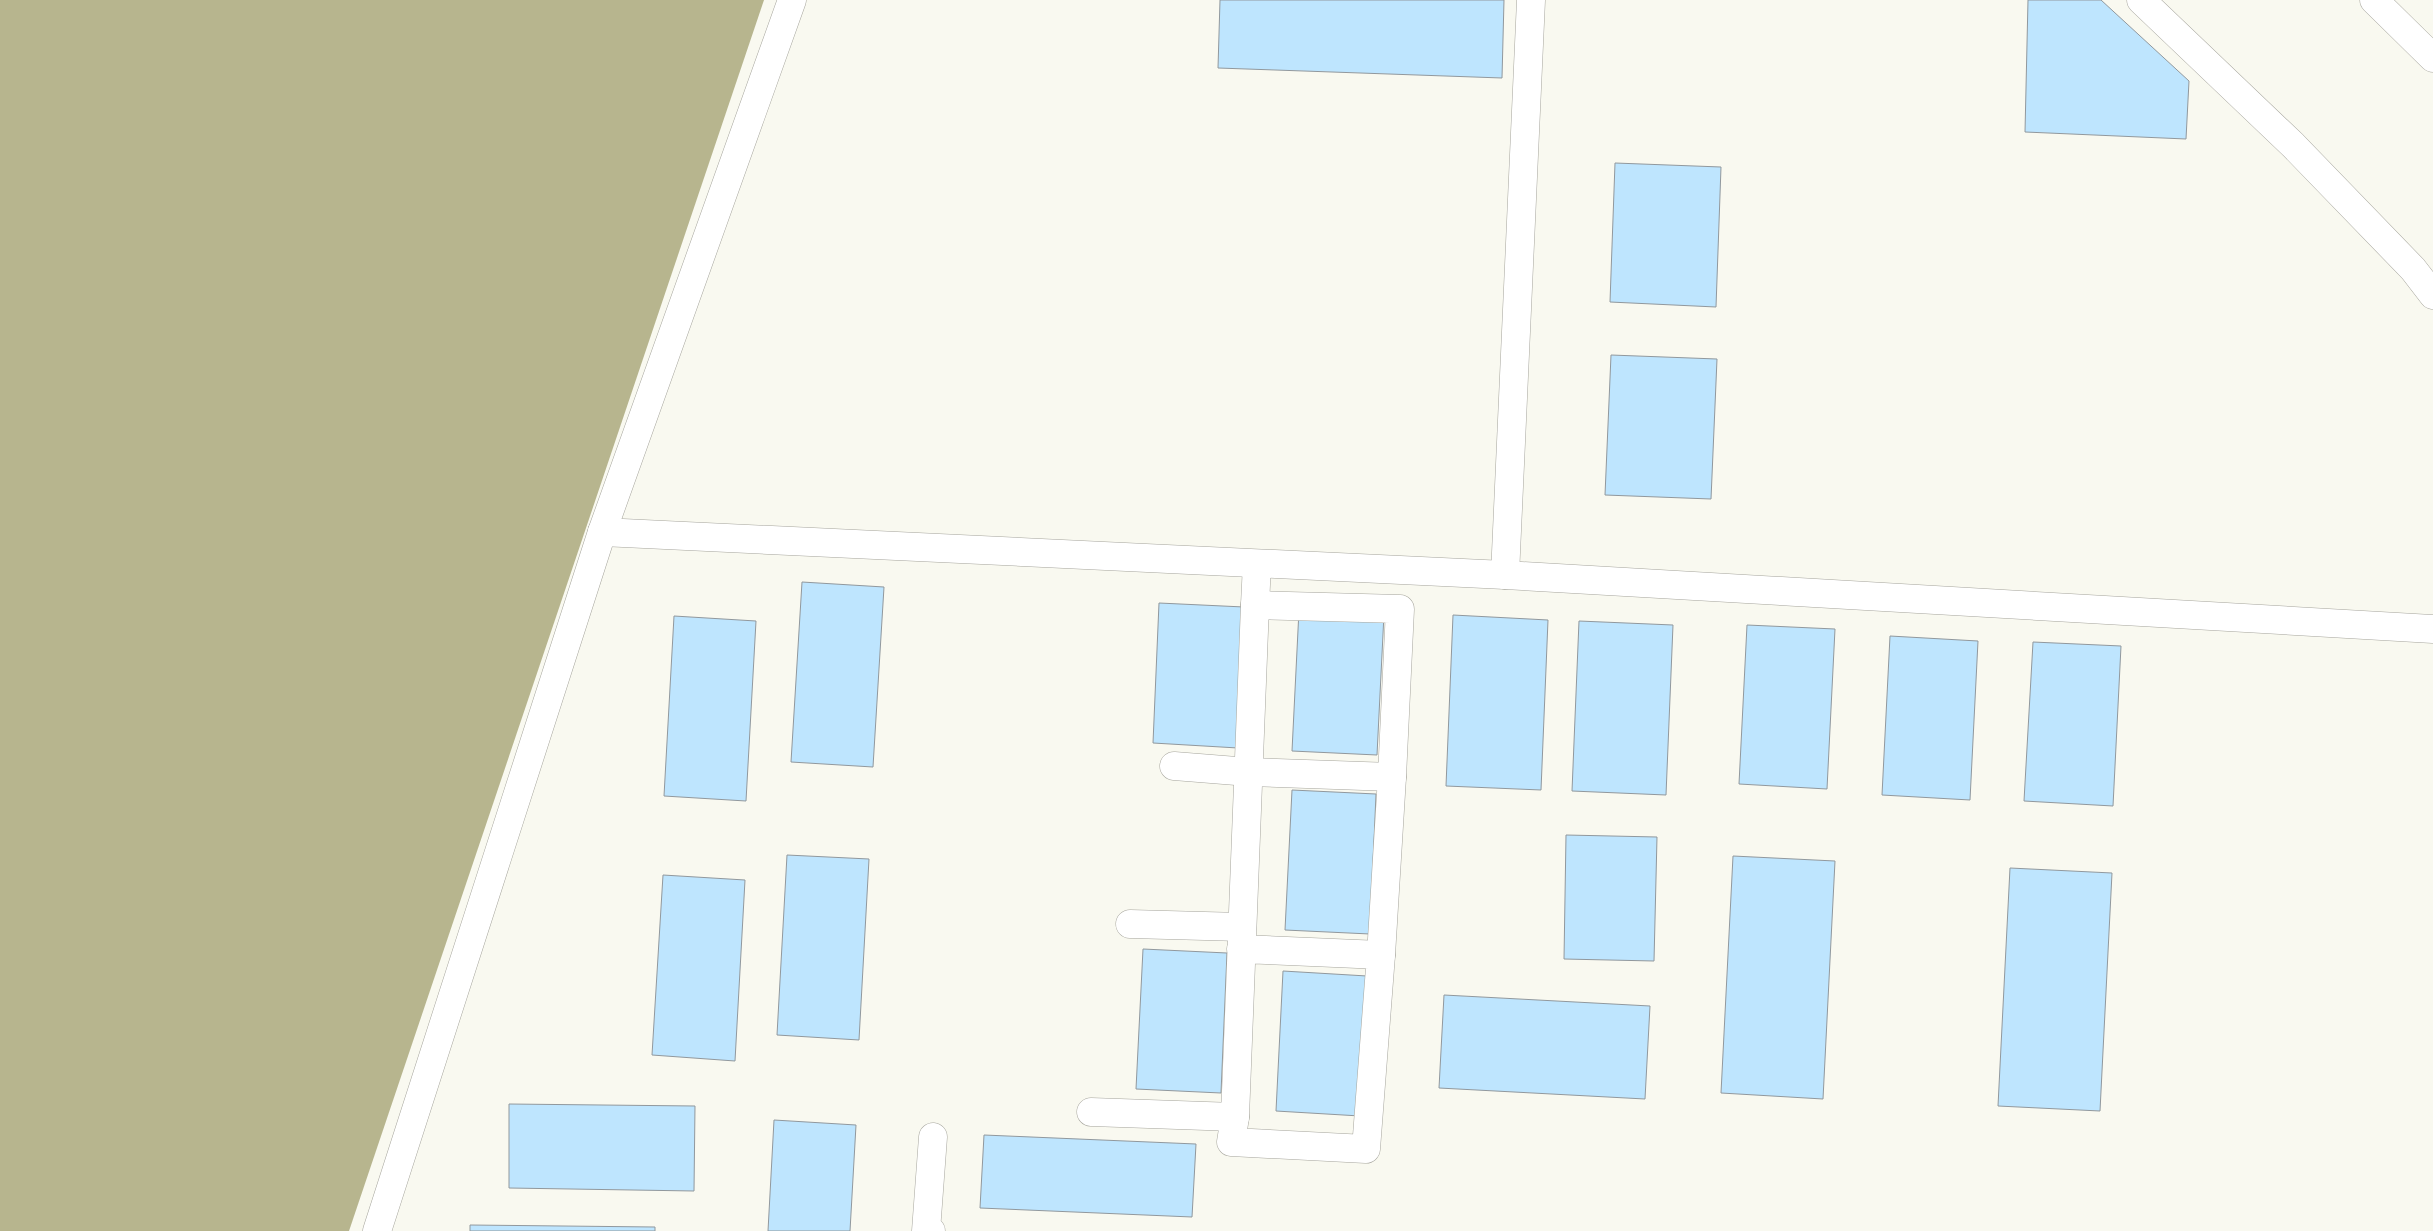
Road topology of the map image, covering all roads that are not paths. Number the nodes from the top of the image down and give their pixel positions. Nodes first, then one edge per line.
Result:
1 (792, 0) edge
2 (1532, 0) edge
3 (2141, 0) edge
4 (2374, 0) edge
5 (2433, 58) edge
6 (2433, 295) edge
7 (602, 532) junction
8 (1257, 564) junction
9 (1505, 574) junction
10 (1255, 605) junction
11 (2433, 629) edge
12 (1174, 766) dead end
13 (1248, 772) junction
14 (1392, 776) junction
15 (1130, 924) dead end
16 (1242, 938) junction
17 (1381, 955) junction
18 (1091, 1112) dead end
19 (1235, 1117) junction
20 (933, 1138) dead end
21 (377, 1231) edge
22 (931, 1231) edge

1 - 7 street
2 - 9 street
3 - 6 street
4 - 5 street
7 - 8 street
7 - 21 street
8 - 9 street
8 - 10 street
9 - 11 street
10 - 13 street
10 - 14 street
12 - 13 street
13 - 14 street
13 - 16 street
14 - 17 street
15 - 16 street
16 - 17 street
16 - 19 street
17 - 19 street
18 - 19 street
20 - 22 street

